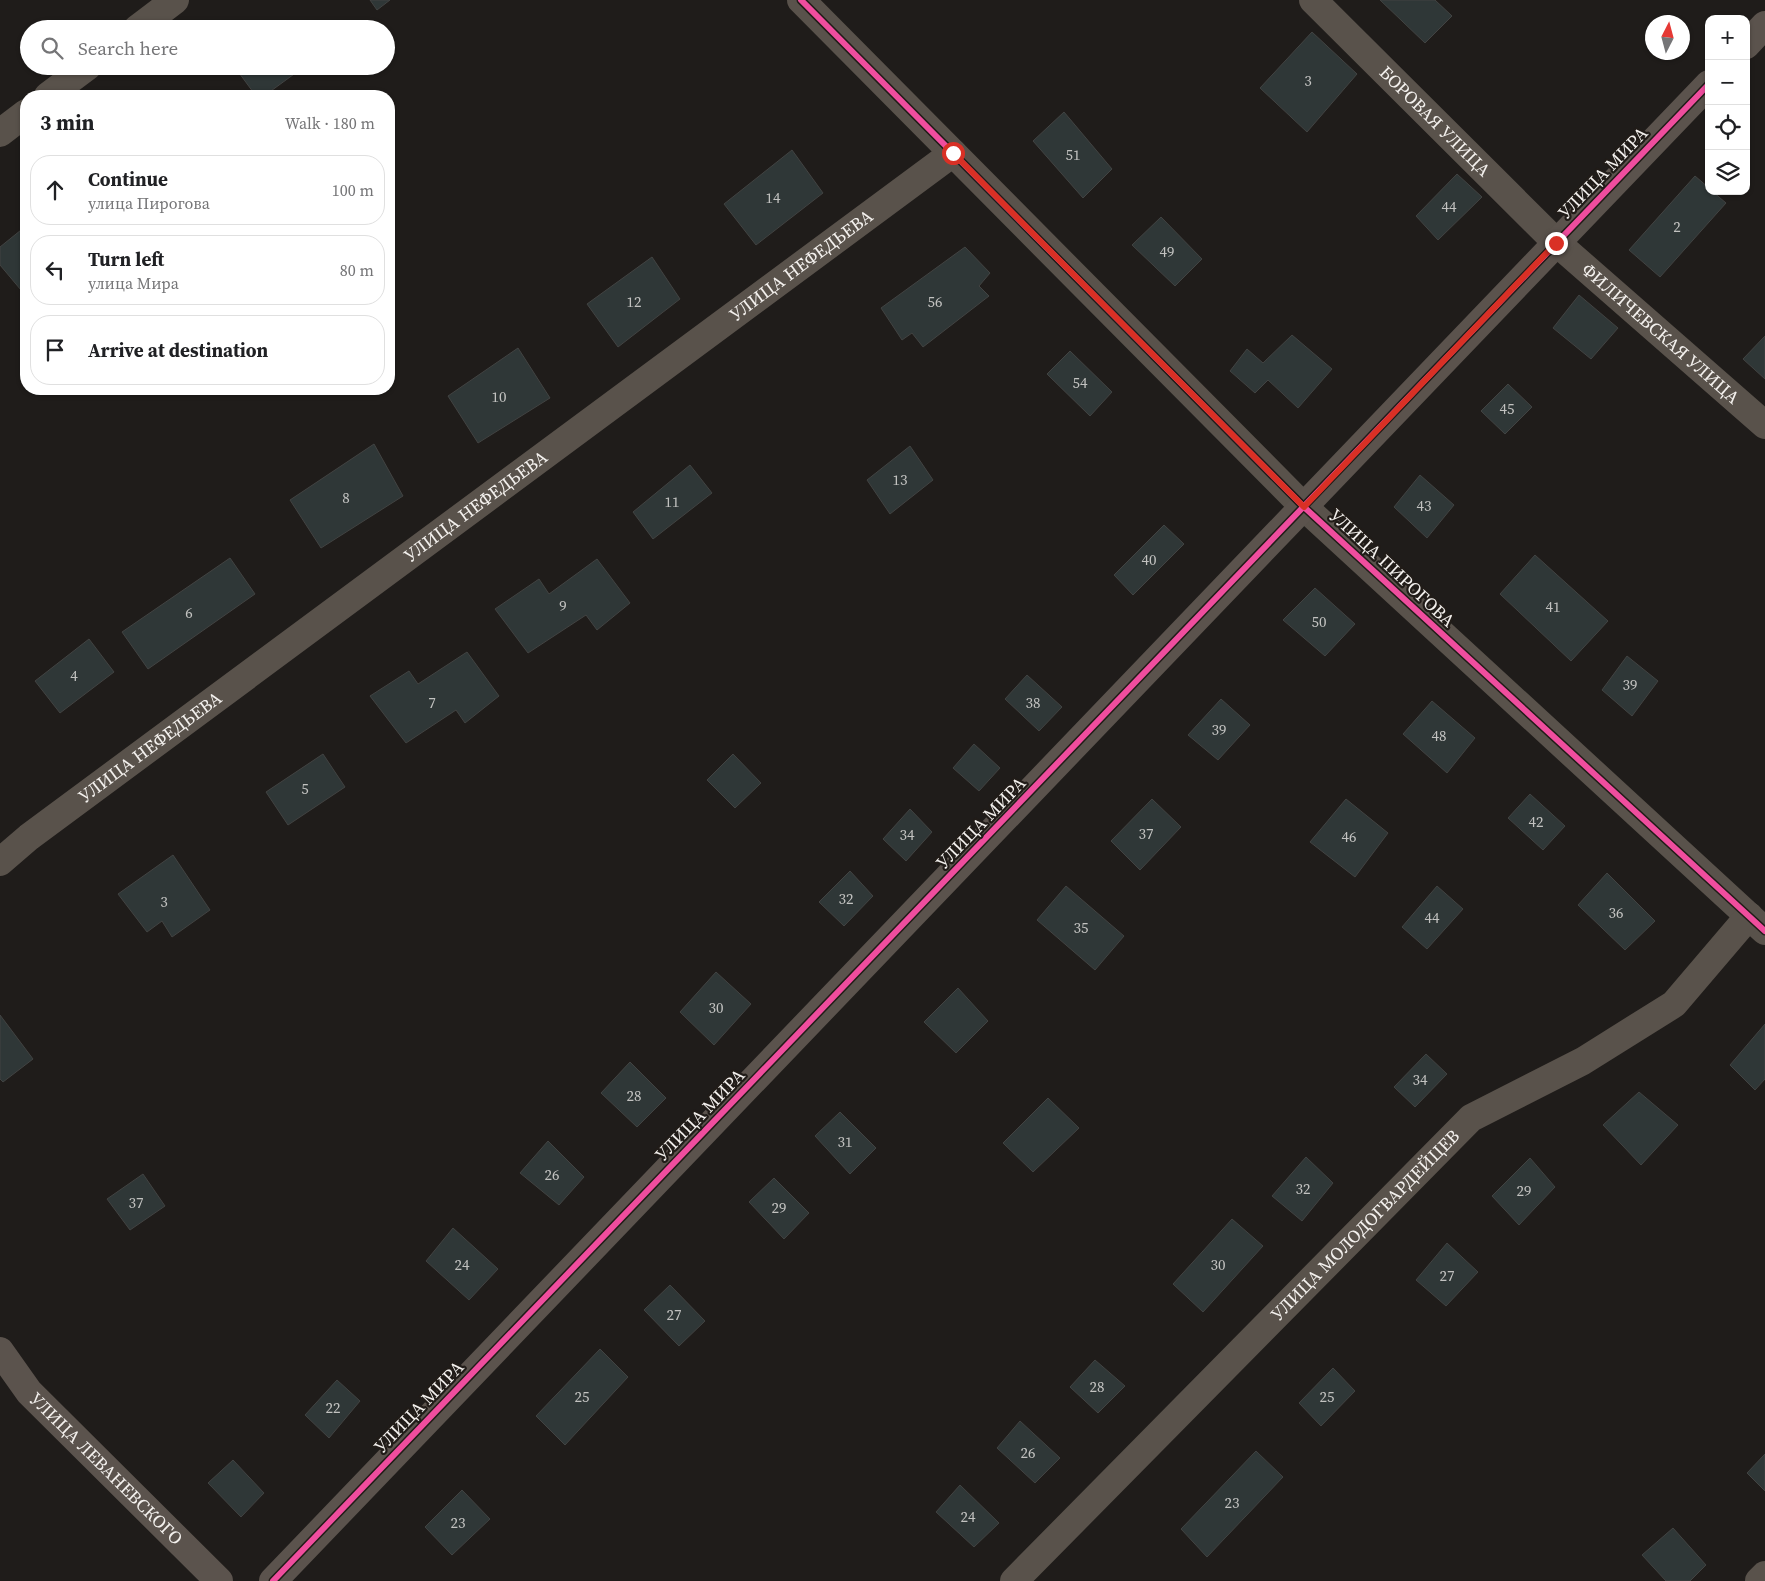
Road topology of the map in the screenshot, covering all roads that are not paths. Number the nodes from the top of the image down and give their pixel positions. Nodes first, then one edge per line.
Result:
1 (175, 0) edge
2 (802, 0) edge
3 (1313, 0) edge
4 (149, 20) edge
5 (1765, 25) edge
6 (1750, 41) edge
7 (76, 75) edge
8 (1705, 88) edge
9 (56, 90) edge
10 (20, 118) edge
11 (0, 133) edge
12 (953, 153) junction
13 (1556, 243) junction
14 (1765, 425) edge
15 (1304, 507) junction
16 (0, 862) edge
17 (1757, 923) edge
18 (0, 1351) edge
19 (1765, 1575) edge
20 (219, 1581) edge
21 (273, 1581) edge
22 (1014, 1581) edge
23 (1759, 1581) edge

1 - 4 street
2 - 12 street, УЛИЦА ПИРОГОВА
3 - 13 street, БОРОВАЯ УЛИЦА
5 - 6 street
7 - 9 street
8 - 13 street, УЛИЦА МИРА
10 - 11 street
12 - 15 street, УЛИЦА ПИРОГОВА
12 - 16 street, УЛИЦА НЕФЕДЬЕВА
13 - 14 street, ФИЛИЧЕВСКАЯ УЛИЦА
13 - 15 street, УЛИЦА МИРА
15 - 17 street, УЛИЦА ПИРОГОВА
15 - 21 street, УЛИЦА МИРА
17 - 22 street, УЛИЦА МОЛОДОГВАРДЕЙЦЕВ
18 - 20 street, УЛИЦА ЛЕВАНЕВСКОГО
19 - 23 street

